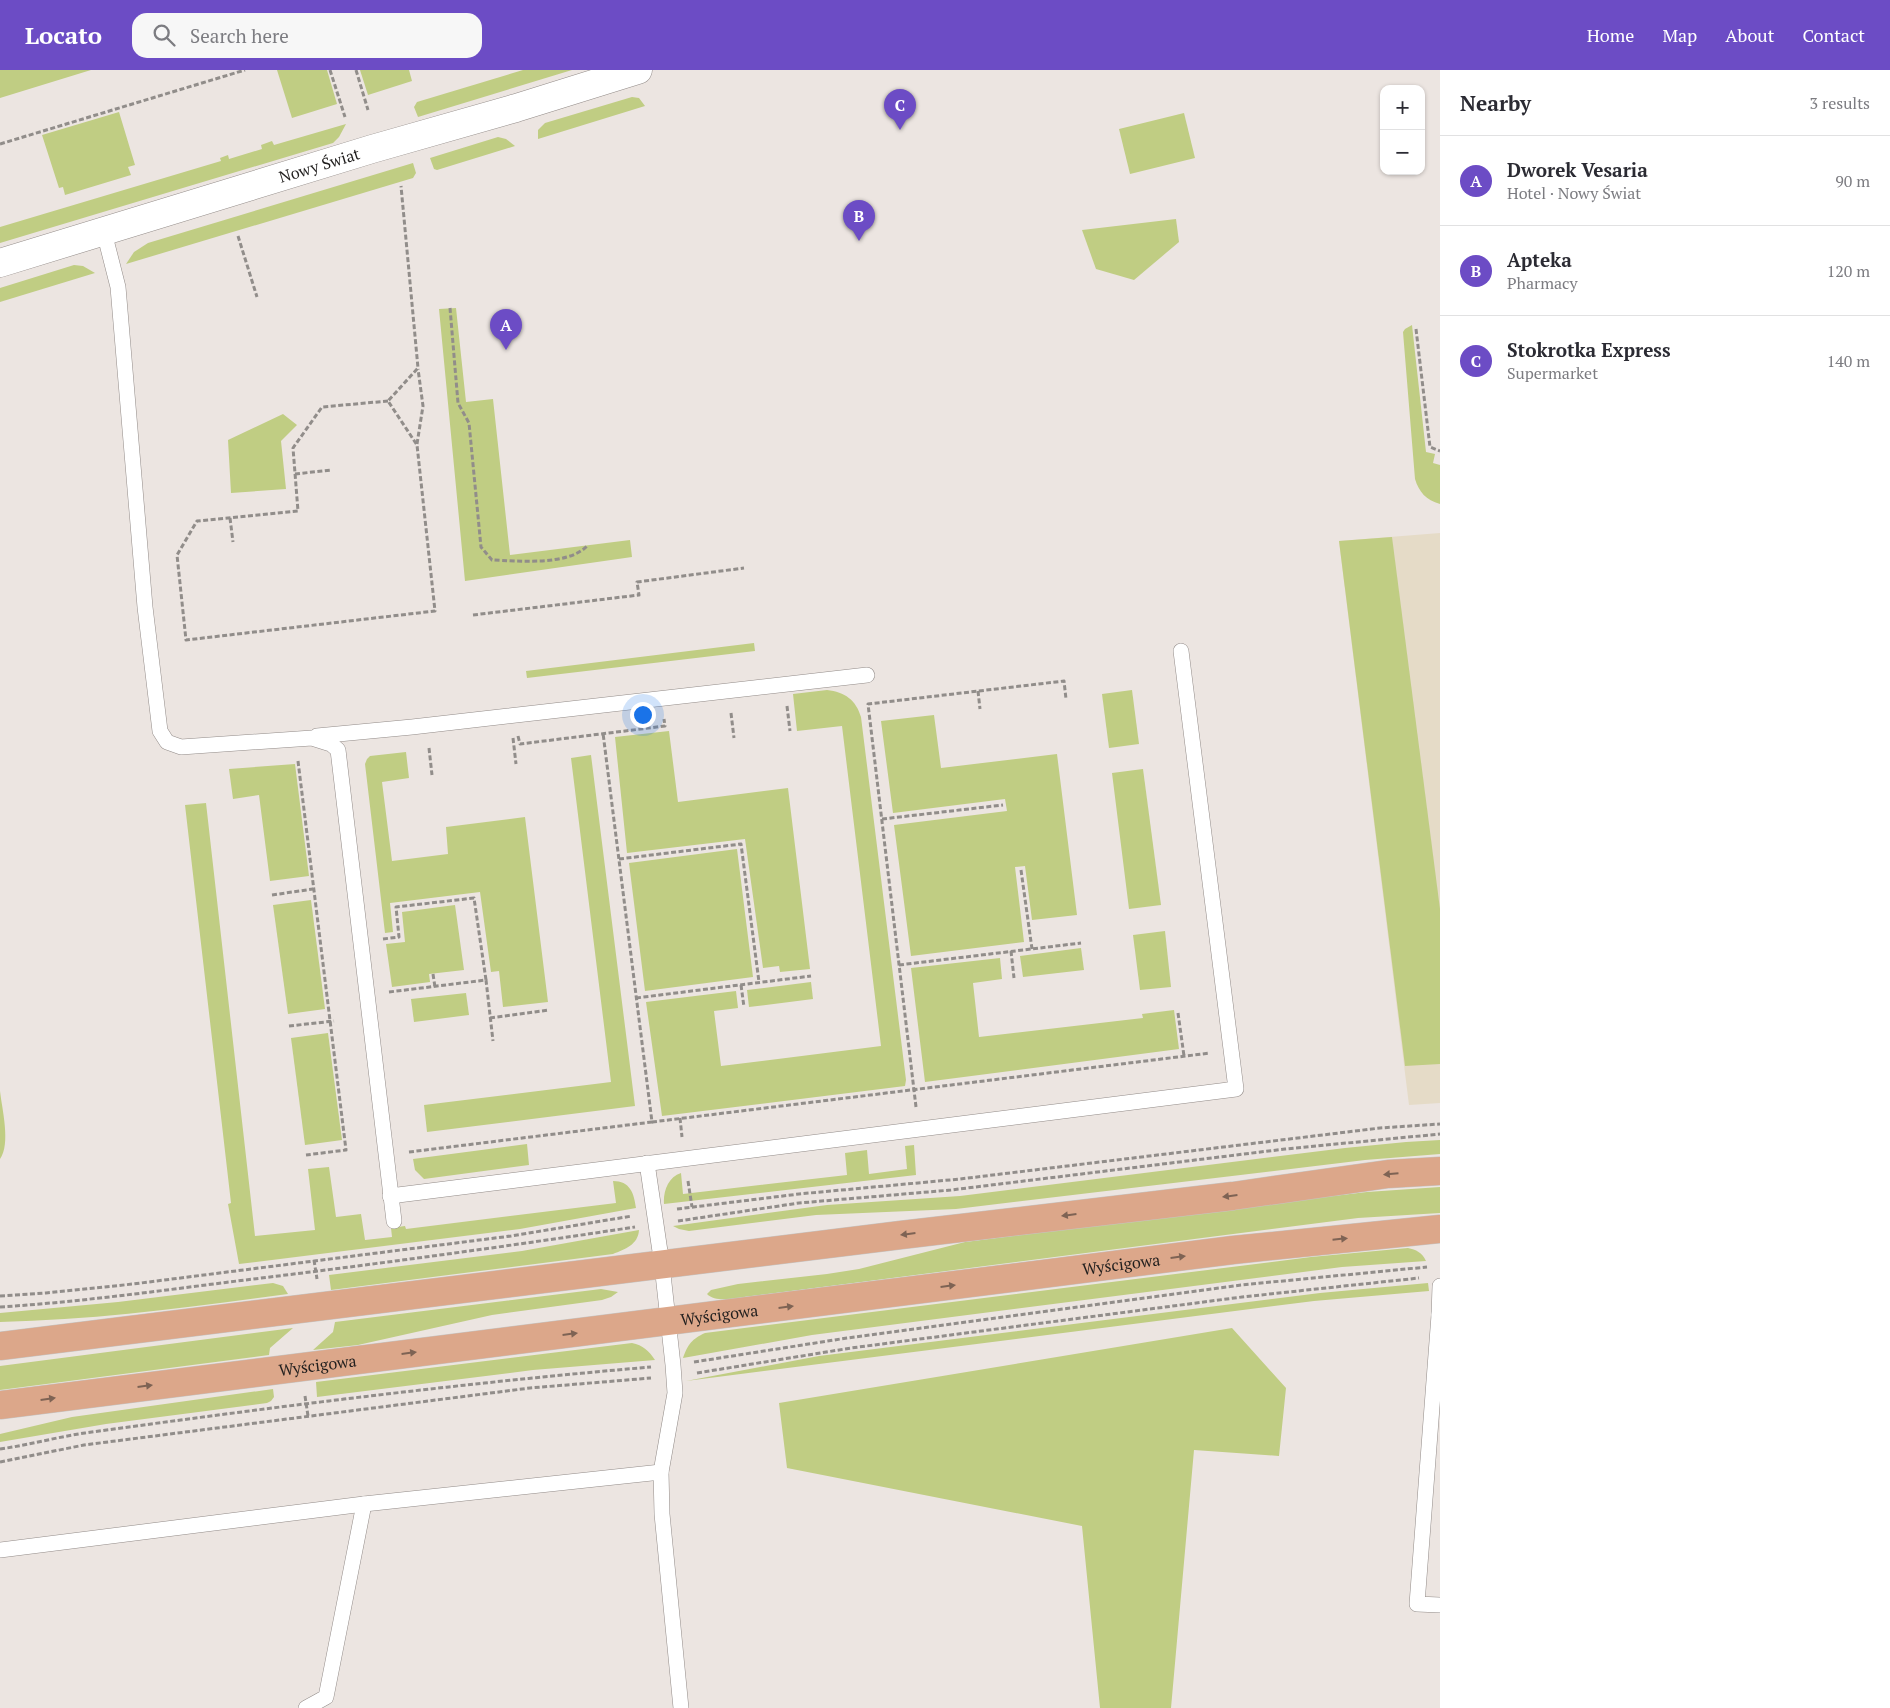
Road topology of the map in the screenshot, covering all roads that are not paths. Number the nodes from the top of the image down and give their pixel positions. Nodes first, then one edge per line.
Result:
1 (638, 70) edge
2 (104, 232) junction
3 (0, 263) edge
4 (1181, 651) dead end
5 (867, 675) dead end
6 (301, 738) junction
7 (647, 1163) junction
8 (1440, 1171) edge
9 (390, 1196) junction
10 (394, 1221) dead end
11 (1440, 1229) edge
12 (662, 1265) junction
13 (1440, 1286) edge
14 (1439, 1315) edge
15 (668, 1322) junction
16 (0, 1346) edge
17 (0, 1405) edge
18 (661, 1472) junction
19 (364, 1504) junction
20 (0, 1550) edge
21 (1440, 1606) edge
22 (306, 1708) edge
23 (682, 1708) edge

1 - 2 street, Nowy Świat
2 - 3 street, Nowy Świat
2 - 6 lane
4 - 7 lane
5 - 6 lane
6 - 9 lane
7 - 9 lane
7 - 12 lane
8 -> 12 main road
9 - 10 lane
15 -> 11 main road, Wyścigowa
12 - 15 lane
12 - 16 main road
13 - 14 lane
14 - 21 lane
17 -> 15 main road, Wyścigowa
15 - 18 lane
18 - 19 lane
18 - 23 lane
19 - 20 lane
19 - 22 lane

